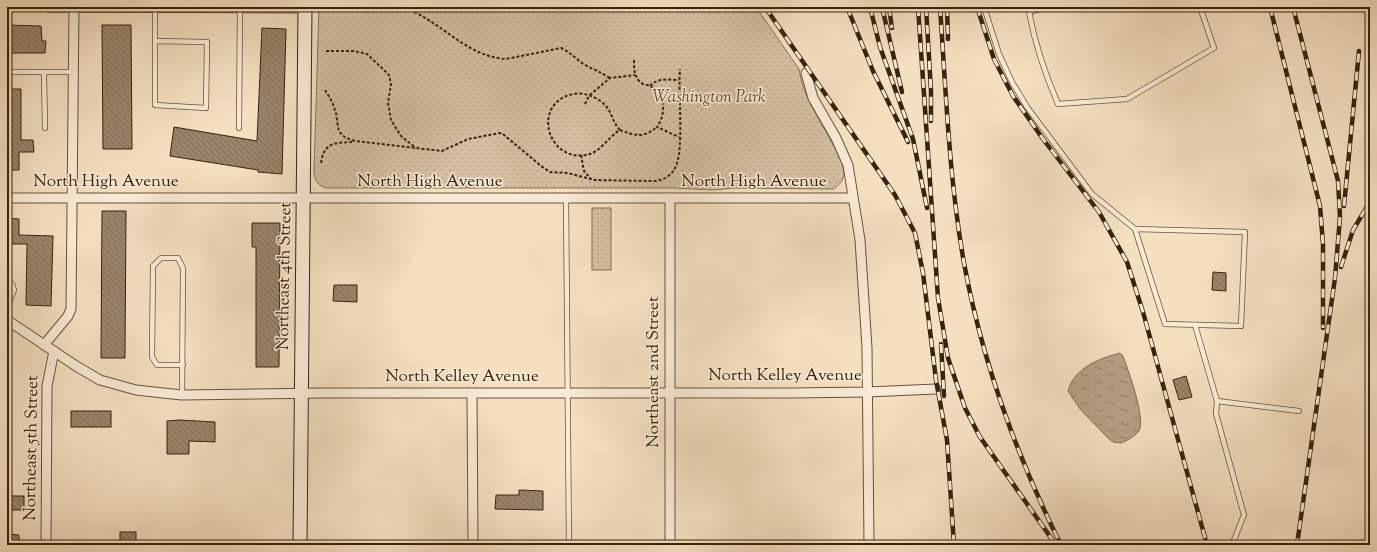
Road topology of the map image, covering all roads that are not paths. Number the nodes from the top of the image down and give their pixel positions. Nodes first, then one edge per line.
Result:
1 (48, 7) edge
2 (74, 7) edge
3 (155, 7) edge
4 (214, 7) edge
5 (240, 7) edge
6 (984, 7) edge
7 (1046, 7) edge
8 (1200, 7) edge
9 (305, 8) edge
10 (155, 41) junction
11 (7, 72) edge
12 (44, 72) junction
13 (74, 72) junction
14 (806, 73) dead end
15 (45, 128) dead end
16 (239, 128) dead end
17 (7, 198) edge
18 (73, 198) junction
19 (304, 198) junction
20 (566, 198) junction
21 (670, 198) junction
22 (852, 198) junction
23 (1135, 229) junction
24 (7, 281) edge
25 (7, 308) edge
26 (7, 320) edge
27 (1195, 325) junction
28 (44, 345) junction
29 (54, 352) junction
30 (182, 365) junction
31 (936, 389) dead end
32 (868, 392) junction
33 (302, 393) junction
34 (472, 393) junction
35 (569, 393) junction
36 (670, 393) junction
37 (182, 395) junction
38 (1217, 401) junction
39 (1298, 411) dead end
40 (46, 545) edge
41 (300, 545) edge
42 (473, 545) edge
43 (569, 545) edge
44 (670, 545) edge
45 (869, 545) edge
46 (1232, 545) edge

1 - 2 street
2 - 3 street
2 - 13 street
3 - 4 street
3 - 10 lane
4 - 5 street
5 - 9 street
5 - 16 lane
6 - 23 lane
7 - 8 lane
9 - 19 main road, Northeast 4th Street
10 - 10 lane
11 - 12 lane
12 - 13 lane
12 - 15 lane
13 - 18 street
14 - 22 street
17 - 18 street, North High Avenue
18 - 19 street, North High Avenue
18 - 28 street
19 - 20 street, North High Avenue
19 - 33 main road, Northeast 4th Street
20 - 21 street, North High Avenue
20 - 35 lane
21 - 22 street, North High Avenue
21 - 36 street, Northeast 2nd Street
22 - 32 street
23 - 27 lane
23 - 27 lane
24 - 25 lane
26 - 28 street, North Kelley Avenue
27 - 38 lane
28 - 29 street, North Kelley Avenue
29 - 37 street, North Kelley Avenue
29 - 40 street, Northeast 5th Street
30 - 30 lane
30 - 37 lane
31 - 32 street, North Kelley Avenue
32 - 36 street, North Kelley Avenue
32 - 45 street
33 - 34 street, North Kelley Avenue
33 - 37 street, North Kelley Avenue
33 - 41 main road, Northeast 4th Street
34 - 35 street, North Kelley Avenue
34 - 42 street
35 - 36 street, North Kelley Avenue
35 - 43 lane
36 - 44 street, Northeast 2nd Street
38 - 39 lane
38 - 46 lane

